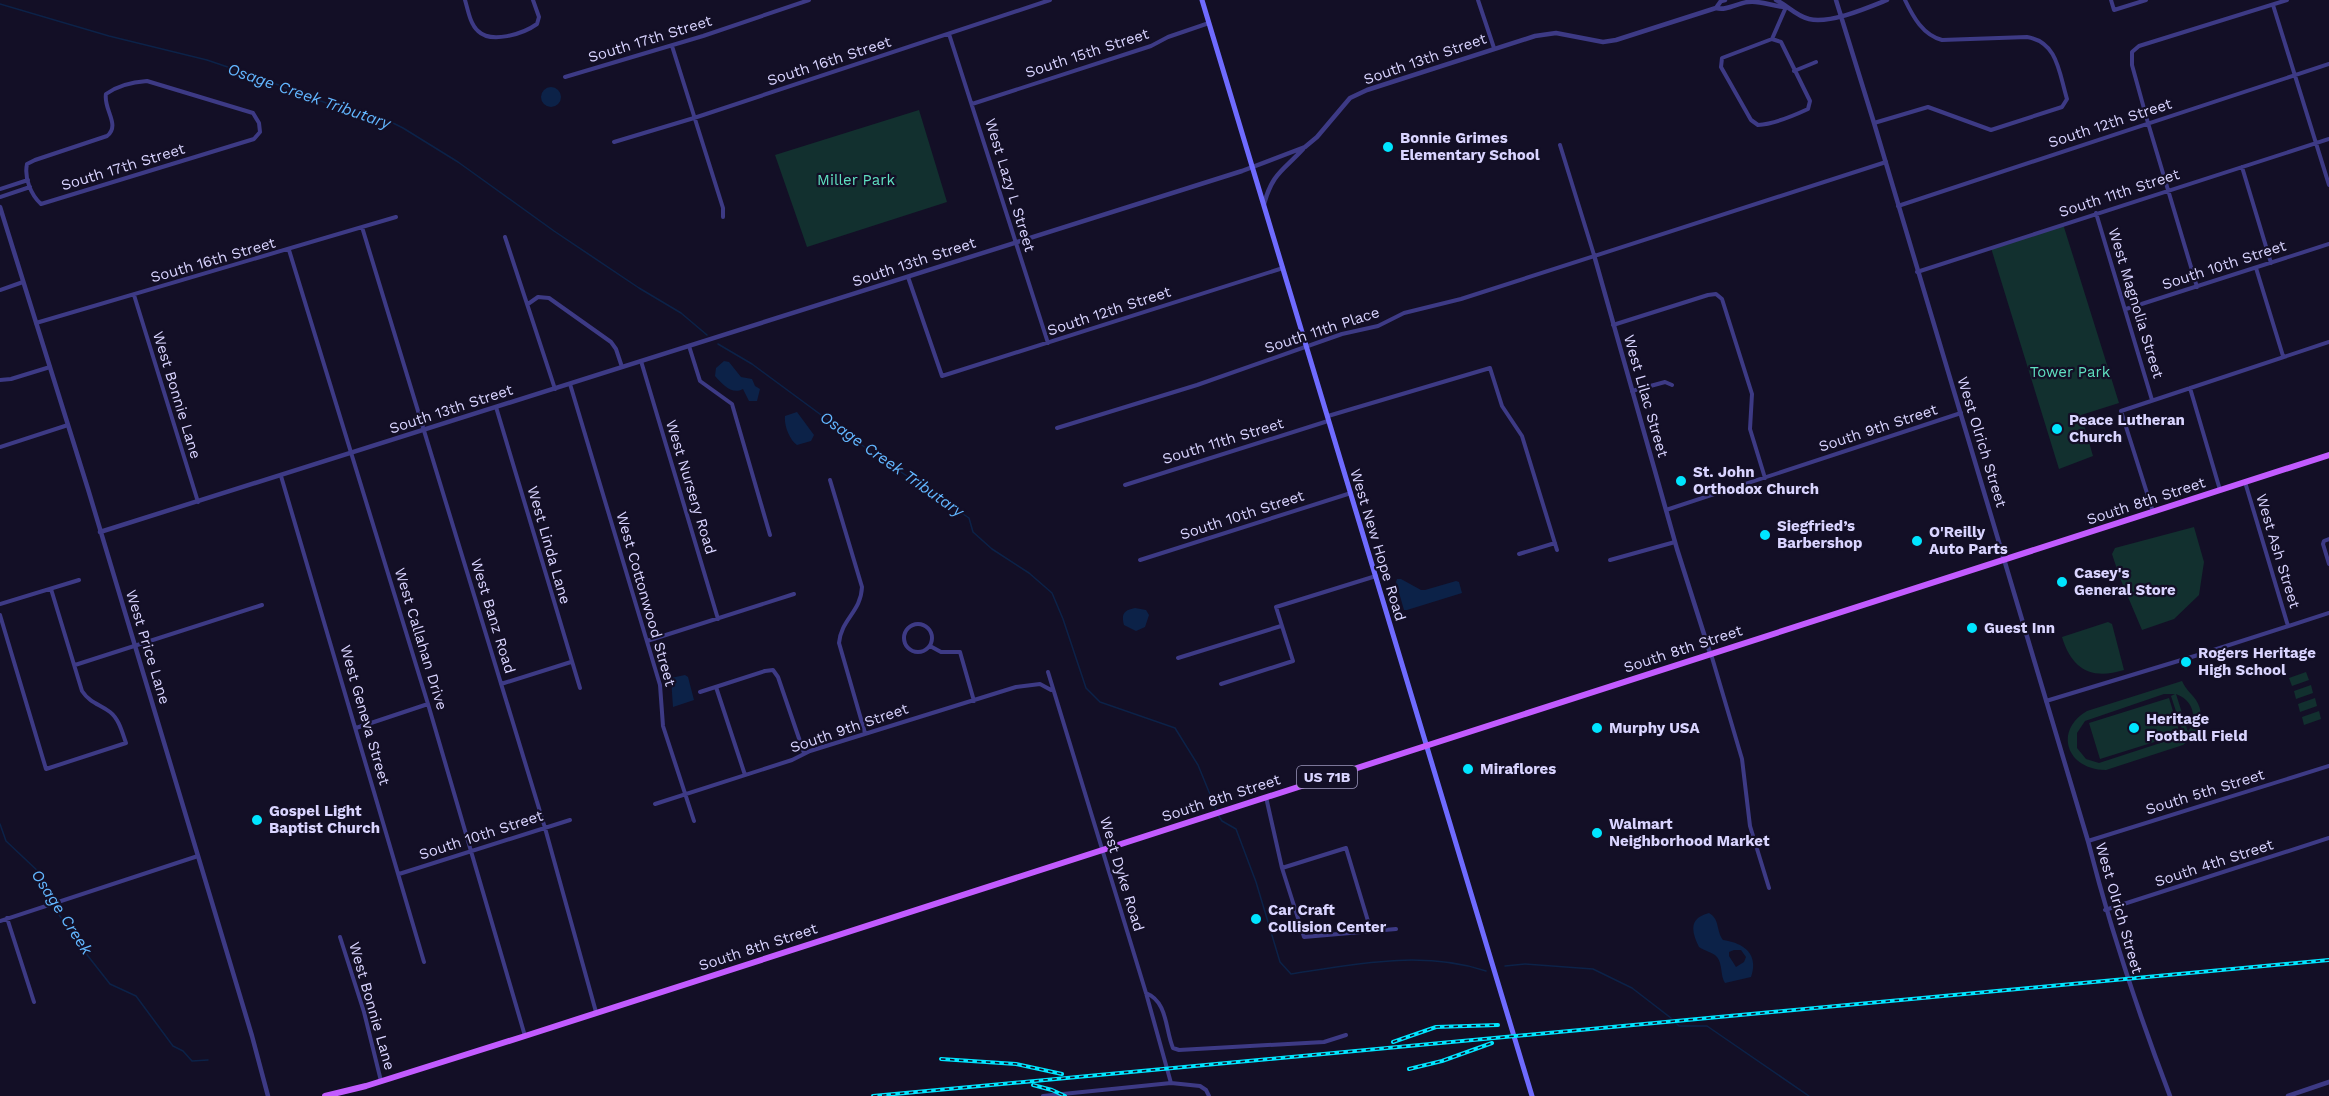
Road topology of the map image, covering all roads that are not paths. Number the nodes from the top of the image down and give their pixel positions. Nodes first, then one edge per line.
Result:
1 (465, 0) edge
2 (533, 0) edge
3 (809, 0) edge
4 (1050, 0) edge
5 (1202, 0) edge
6 (1478, 0) edge
7 (1725, 0) edge
8 (1776, 0) edge
9 (1836, 0) edge
10 (1887, 0) edge
11 (1905, 0) edge
12 (2110, 0) edge
13 (2146, 0) edge
14 (2287, 0) edge
15 (2273, 5) junction
16 (1786, 7) junction
17 (1716, 8) junction
18 (1840, 16) junction
19 (1209, 23) junction
20 (949, 34) junction
21 (1772, 39) junction
22 (672, 46) junction
23 (1494, 48) junction
24 (1816, 62) dead end
25 (2329, 64) edge
26 (1794, 71) junction
27 (2295, 75) junction
28 (565, 77) dead end
29 (972, 104) junction
30 (693, 118) junction
31 (1874, 123) junction
32 (2148, 123) junction
33 (2329, 139) edge
34 (614, 142) dead end
35 (2317, 142) junction
36 (1560, 145) dead end
37 (1305, 147) junction
38 (1886, 162) junction
39 (1253, 166) junction
40 (2242, 167) junction
41 (28, 180) junction
42 (2329, 185) edge
43 (30, 188) junction
44 (0, 189) edge
45 (2168, 190) junction
46 (0, 197) edge
47 (1264, 204) junction
48 (1898, 206) junction
49 (0, 207) edge
50 (2096, 213) junction
51 (396, 217) dead end
52 (723, 217) dead end
53 (362, 227) junction
54 (505, 237) dead end
55 (1015, 243) junction
56 (2329, 244) edge
57 (289, 250) junction
58 (1594, 255) junction
59 (2271, 263) junction
60 (1284, 267) junction
61 (2256, 268) junction
62 (1917, 272) junction
63 (908, 277) junction
64 (23, 282) junction
65 (2197, 287) junction
66 (0, 290) edge
67 (134, 295) junction
68 (528, 304) junction
69 (2126, 309) junction
70 (36, 323) junction
71 (1612, 325) junction
72 (2329, 342) edge
73 (1048, 343) junction
74 (689, 346) junction
75 (1307, 347) junction
76 (2283, 356) junction
77 (641, 361) junction
78 (50, 367) junction
79 (622, 367) junction
80 (0, 380) edge
81 (570, 384) junction
82 (1672, 385) dead end
83 (2190, 388) junction
84 (555, 389) junction
85 (1631, 391) junction
86 (2152, 400) junction
87 (496, 407) junction
88 (1961, 414) junction
89 (1328, 419) junction
90 (68, 425) junction
91 (1057, 428) dead end
92 (424, 430) junction
93 (0, 447) edge
94 (352, 453) junction
95 (2329, 455) edge
96 (281, 476) junction
97 (1765, 478) junction
98 (830, 480) dead end
99 (2245, 482) junction
100 (1125, 485) dead end
101 (2220, 490) junction
102 (1351, 493) junction
103 (198, 502) junction
104 (1666, 510) junction
105 (2152, 512) junction
106 (100, 532) junction
107 (770, 535) dead end
108 (2329, 539) edge
109 (1675, 542) junction
110 (1555, 543) junction
111 (1557, 550) dead end
112 (1519, 554) dead end
113 (2004, 559) junction
114 (1140, 560) dead end
115 (1610, 560) dead end
116 (2329, 564) edge
117 (1376, 576) junction
118 (79, 580) dead end
119 (51, 589) junction
120 (794, 594) dead end
121 (0, 604) edge
122 (262, 605) dead end
123 (2329, 613) edge
124 (0, 615) edge
125 (718, 619) junction
126 (1281, 626) junction
127 (2288, 626) junction
128 (647, 641) junction
129 (930, 646) junction
130 (135, 647) junction
131 (1710, 653) junction
132 (1178, 658) dead end
133 (571, 663) junction
134 (75, 665) junction
135 (1048, 672) dead end
136 (501, 684) junction
137 (1221, 684) dead end
138 (716, 687) junction
139 (580, 688) dead end
140 (1052, 690) junction
141 (700, 692) dead end
142 (2046, 700) junction
143 (974, 701) junction
144 (428, 704) junction
145 (356, 728) junction
146 (865, 733) junction
147 (1426, 745) junction
148 (804, 753) junction
149 (2329, 766) edge
150 (745, 775) junction
151 (686, 794) junction
152 (1266, 796) junction
153 (654, 804) dead end
154 (570, 820) dead end
155 (694, 821) dead end
156 (545, 828) junction
157 (2329, 838) edge
158 (2088, 842) junction
159 (1102, 849) junction
160 (471, 852) junction
161 (198, 856) junction
162 (1282, 868) junction
163 (399, 874) junction
164 (1769, 888) dead end
165 (2105, 910) junction
166 (7, 918) junction
167 (0, 921) edge
168 (1396, 929) dead end
169 (1371, 931) junction
170 (340, 937) dead end
171 (424, 962) dead end
172 (1146, 993) junction
173 (34, 1002) dead end
174 (596, 1012) junction
175 (1346, 1035) dead end
176 (525, 1036) junction
177 (381, 1081) junction
178 (2329, 1082) edge
179 (1171, 1083) junction
180 (268, 1096) edge
181 (325, 1096) edge
182 (1043, 1096) edge
183 (1209, 1096) edge
184 (1532, 1096) edge
185 (2170, 1096) edge
186 (2288, 1096) edge

1 - 2 street
3 - 22 street, South 17th Street
4 - 20 street, South 16th Street
5 - 19 main road, West New Hope Road
6 - 23 street
7 - 17 street, South 13th Street
8 - 16 street, South 13th Street
9 - 18 street, West Olrich Street
10 - 18 street, South 13th Street
11 - 31 street
12 - 13 street
14 - 15 street
15 - 27 street
15 - 32 street
16 - 17 street, South 13th Street
16 - 18 street, South 13th Street
16 - 21 street
17 - 23 street, South 13th Street
18 - 31 street, West Olrich Street
19 - 29 street, South 15th Street
19 - 39 main road, West New Hope Road
20 - 29 street, West Lazy L Street
20 - 30 street, South 16th Street
21 - 26 street
21 - 26 street
22 - 28 street, South 17th Street
22 - 30 street
23 - 37 street, South 13th Street
24 - 26 street
25 - 27 street, South 12th Street
27 - 32 street, South 12th Street
27 - 35 street
29 - 55 street, West Lazy L Street
30 - 34 street, South 16th Street
30 - 52 street
31 - 38 street, West Olrich Street
32 - 45 street
32 - 48 street, South 12th Street
33 - 35 street, South 11th Street
35 - 40 street, South 11th Street
35 - 42 street
36 - 58 street, West Lilac Street
37 - 39 street, South 13th Street
37 - 47 street
38 - 48 street, West Olrich Street
38 - 58 street, South 11th Place
39 - 47 main road, West New Hope Road
39 - 55 street, South 13th Street
40 - 45 street, South 11th Street
40 - 59 street
41 - 43 street
41 - 43 street, South 17th Street
41 - 44 street
43 - 46 street
45 - 50 street, South 11th Street
45 - 65 street
47 - 60 main road, West New Hope Road
48 - 62 street, West Olrich Street
49 - 64 street, West Price Lane
50 - 62 street, South 11th Street
50 - 69 street, West Magnolia Street
51 - 53 street, South 16th Street
53 - 57 street, South 16th Street
53 - 92 street, West Banz Road
54 - 68 street
55 - 63 street, South 13th Street
55 - 73 street, West Lazy L Street
56 - 59 street, South 10th Street
57 - 67 street, South 16th Street
57 - 94 street, West Callahan Drive
58 - 71 street, West Lilac Street
58 - 75 street, South 11th Place
59 - 61 street, South 10th Street
60 - 73 street, South 12th Street
60 - 75 main road, West New Hope Road
61 - 65 street, South 10th Street
61 - 76 street
62 - 88 street, West Olrich Street
63 - 73 street, South 12th Street
63 - 74 street, South 13th Street
64 - 66 street
64 - 70 street, West Price Lane
65 - 69 street, South 10th Street
67 - 70 street, South 16th Street
67 - 103 street, West Bonnie Lane
68 - 79 street
68 - 84 street
69 - 86 street, West Magnolia Street
70 - 78 street, West Price Lane
71 - 85 street, West Lilac Street
71 - 97 street
72 - 76 street
74 - 77 street, South 13th Street
74 - 107 street
75 - 89 main road, West New Hope Road
75 - 91 street, South 11th Place
76 - 83 street
77 - 79 street, South 13th Street
77 - 125 street, West Nursery Road
78 - 80 street
78 - 90 street, West Price Lane
79 - 81 street, South 13th Street
81 - 84 street, South 13th Street
81 - 128 street, West Cottonwood Street
82 - 85 street
83 - 86 street
83 - 101 street
84 - 87 street, South 13th Street
85 - 104 street, West Lilac Street
86 - 105 street
87 - 92 street, South 13th Street
87 - 133 street, West Linda Lane
88 - 97 street, South 9th Street
88 - 113 street, West Olrich Street
89 - 100 street, South 11th Street
89 - 102 main road, West New Hope Road
89 - 110 street, South 11th Street
90 - 93 street
90 - 106 street, West Price Lane
92 - 94 street, South 13th Street
92 - 136 street, West Banz Road
94 - 96 street, South 13th Street
94 - 144 street, West Callahan Drive
95 - 99 main road, South 8th Street / US 71B
96 - 103 street, South 13th Street
96 - 145 street, West Geneva Street
97 - 104 street, South 9th Street
98 - 146 street
99 - 101 main road, South 8th Street / US 71B
99 - 127 street, West Ash Street
101 - 105 main road, South 8th Street / US 71B
102 - 114 street, South 10th Street
102 - 117 main road, West New Hope Road
103 - 106 street, South 13th Street
104 - 109 street, West Lilac Street
105 - 113 main road, South 8th Street / US 71B
106 - 130 street, West Price Lane
108 - 116 street
109 - 115 street
109 - 131 street, West Lilac Street
110 - 111 street
110 - 112 street
113 - 131 main road, South 8th Street / US 71B
113 - 142 street, West Olrich Street
117 - 126 street
117 - 147 main road, West New Hope Road
118 - 119 street
119 - 121 street
119 - 134 street
120 - 125 street
122 - 130 street
123 - 127 street
124 - 134 street
125 - 128 street
126 - 132 street
126 - 137 street
127 - 142 street
128 - 151 street, West Cottonwood Street
129 - 129 street
129 - 143 street
130 - 134 street
130 - 161 street, West Price Lane
131 - 147 main road, South 8th Street / US 71B
131 - 164 street
133 - 136 street
133 - 139 street, West Linda Lane
135 - 140 street, West Dyke Road
136 - 156 street, West Banz Road
138 - 141 street
138 - 148 street
138 - 150 street
140 - 143 street, South 9th Street
140 - 159 street, West Dyke Road
142 - 158 street, West Olrich Street
143 - 146 street, South 9th Street
144 - 145 street
144 - 160 street, West Callahan Drive
145 - 163 street, West Geneva Street
146 - 148 street, South 9th Street
147 - 152 main road, South 8th Street / US 71B
147 - 184 main road, West New Hope Road
148 - 150 street, South 9th Street
149 - 158 street, South 5th Street
150 - 151 street, South 9th Street
151 - 153 street, South 9th Street
151 - 155 street, West Cottonwood Street
152 - 159 main road, South 8th Street / US 71B
152 - 162 street
154 - 156 street, South 10th Street
156 - 160 street, South 10th Street
156 - 174 street, West Banz Road
157 - 165 street, South 4th Street
158 - 165 street, West Olrich Street
159 - 172 street, West Dyke Road
159 - 174 main road, South 8th Street / US 71B
160 - 163 street, South 10th Street
160 - 176 street, West Callahan Drive
161 - 166 street
161 - 180 street, West Price Lane
162 - 169 street
162 - 169 street
163 - 171 street, West Geneva Street
165 - 185 street, West Olrich Street
166 - 167 street
166 - 173 street
168 - 169 street
170 - 177 street, West Bonnie Lane
172 - 175 street
172 - 179 street, West Dyke Road
174 - 176 main road, South 8th Street / US 71B
176 - 177 main road, South 8th Street / US 71B
177 - 181 main road, South 8th Street / US 71B
178 - 186 street
179 - 182 street
179 - 183 street

